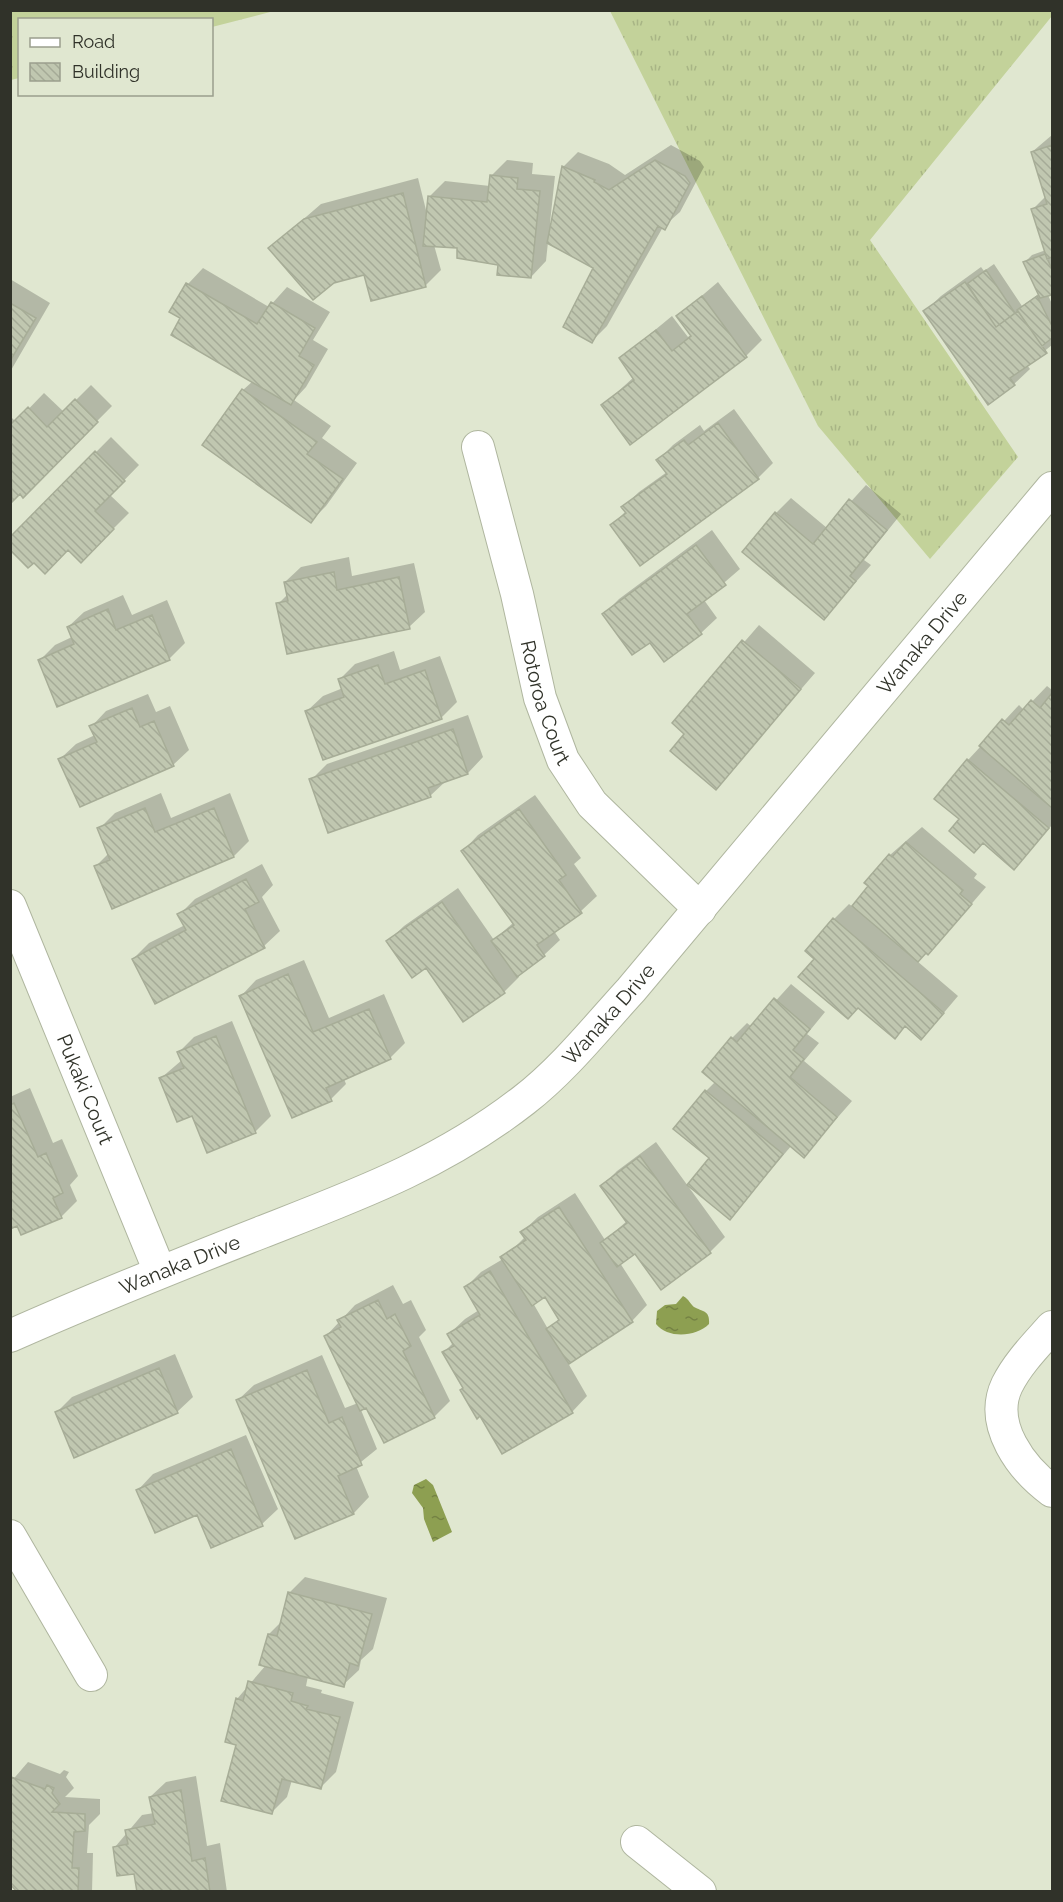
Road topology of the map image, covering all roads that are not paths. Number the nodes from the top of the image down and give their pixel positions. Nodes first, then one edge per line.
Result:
1 (478, 447) dead end
2 (1053, 488) edge
3 (10, 906) edge
4 (700, 909) junction
5 (160, 1272) junction
6 (1053, 1327) edge
7 (10, 1336) edge
8 (1053, 1491) edge
9 (10, 1536) edge
10 (91, 1675) dead end
11 (637, 1842) dead end
12 (700, 1892) edge

1 - 4 street, Rotoroa Court
2 - 4 street, Wanaka Drive
3 - 5 street, Pukaki Court
4 - 5 street, Wanaka Drive
5 - 7 street, Wanaka Drive
6 - 8 street
9 - 10 street
11 - 12 street

